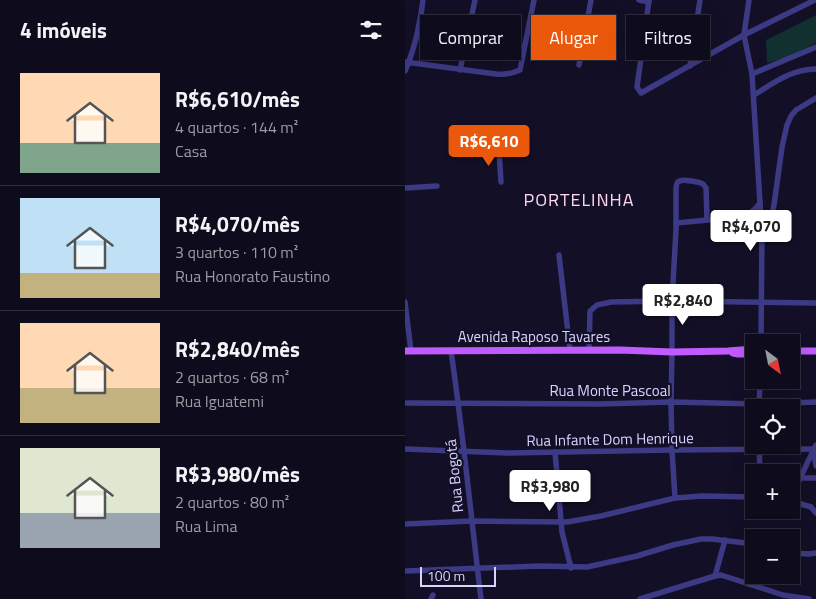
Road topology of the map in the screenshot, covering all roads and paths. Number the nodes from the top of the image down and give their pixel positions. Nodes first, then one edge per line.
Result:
1 (423, 0) edge
2 (475, 0) edge
3 (534, 0) edge
4 (591, 0) edge
5 (639, 0) edge
6 (699, 0) edge
7 (749, 0) edge
8 (800, 0) edge
9 (815, 0) edge
10 (649, 1) edge
11 (799, 7) junction
12 (744, 35) junction
13 (816, 47) edge
14 (407, 63) edge
15 (579, 65) dead end
16 (690, 66) junction
17 (816, 69) edge
18 (460, 70) junction
19 (405, 71) edge
20 (752, 74) junction
21 (753, 96) junction
22 (816, 98) edge
23 (499, 150) dead end
24 (501, 182) dead end
25 (437, 186) dead end
26 (405, 188) edge
27 (760, 202) junction
28 (707, 220) junction
29 (677, 223) junction
30 (762, 231) junction
31 (559, 255) dead end
32 (672, 301) junction
33 (405, 302) edge
34 (761, 302) junction
35 (816, 303) edge
36 (761, 334) edge
37 (570, 350) junction
38 (589, 350) junction
39 (745, 350) edge
40 (408, 351) edge
41 (451, 351) junction
42 (728, 351) junction
43 (800, 351) edge
44 (816, 351) edge
45 (672, 352) junction
46 (745, 354) edge
47 (671, 402) junction
48 (816, 402) edge
49 (405, 403) edge
50 (459, 403) junction
51 (800, 403) edge
52 (745, 405) edge
53 (745, 448) edge
54 (800, 448) edge
55 (815, 448) edge
56 (405, 450) edge
57 (672, 450) junction
58 (464, 452) junction
59 (555, 452) junction
60 (816, 466) edge
61 (800, 478) joint
62 (816, 478) edge
63 (745, 497) edge
64 (675, 498) junction
65 (800, 503) edge
66 (814, 505) edge
67 (816, 513) edge
68 (472, 521) junction
69 (561, 522) junction
70 (405, 524) edge
71 (725, 540) junction
72 (745, 543) edge
73 (800, 553) edge
74 (816, 553) edge
75 (571, 568) junction
76 (478, 569) junction
77 (405, 571) edge
78 (715, 576) junction
79 (481, 599) edge
80 (639, 599) edge
81 (809, 599) edge

1 - 14 street
2 - 18 street
3 - 18 street
4 - 15 street
5 - 10 street
6 - 16 street
7 - 12 street
8 - 11 street
9 - 11 street
10 - 16 street
11 - 12 street
12 - 16 street
12 - 20 street
13 - 20 street
14 - 18 street
14 - 19 street
17 - 21 street
20 - 21 street
21 - 27 street
22 - 30 street
23 - 24 street
25 - 26 street
27 - 28 street
27 - 30 street
28 - 29 street
28 - 29 street
29 - 32 street
30 - 34 street
31 - 37 street
32 - 34 street
32 - 38 street
32 - 45 street
33 - 40 street
34 - 35 street
34 - 36 street
37 - 38 main road, Avenida Raposo Tavares
37 - 41 main road, Avenida Raposo Tavares
38 - 45 main road, Avenida Raposo Tavares
39 - 42 main road, Avenida Raposo Tavares
40 - 41 main road, Avenida Raposo Tavares
41 - 50 street, Rua Bogotá
42 - 45 main road, Avenida Raposo Tavares
42 - 46 main road
43 - 44 main road
45 - 47 street
47 - 50 street, Rua Monte Pascoal
47 - 52 street, Rua Monte Pascoal
47 - 57 street
48 - 51 street, Rua Monte Pascoal
49 - 50 street, Rua Monte Pascoal
50 - 58 street, Rua Bogotá
53 - 57 street, Rua Infante Dom Henrique
54 - 55 street, Rua Infante Dom Henrique
55 - 60 street
55 - 61 street
56 - 58 street, Rua Infante Dom Henrique
57 - 59 street, Rua Infante Dom Henrique
57 - 64 street
58 - 59 street, Rua Infante Dom Henrique
58 - 68 street, Rua Bogotá
59 - 69 street
61 - 62 street
63 - 64 street
64 - 69 street
65 - 66 street
66 - 67 street
68 - 69 street
68 - 70 street
68 - 76 street, Rua Bogotá
69 - 75 street
71 - 72 street
71 - 75 street
71 - 78 street
73 - 74 street
75 - 76 street
76 - 77 street
76 - 79 street, Rua Bogotá
78 - 80 street
78 - 81 street

